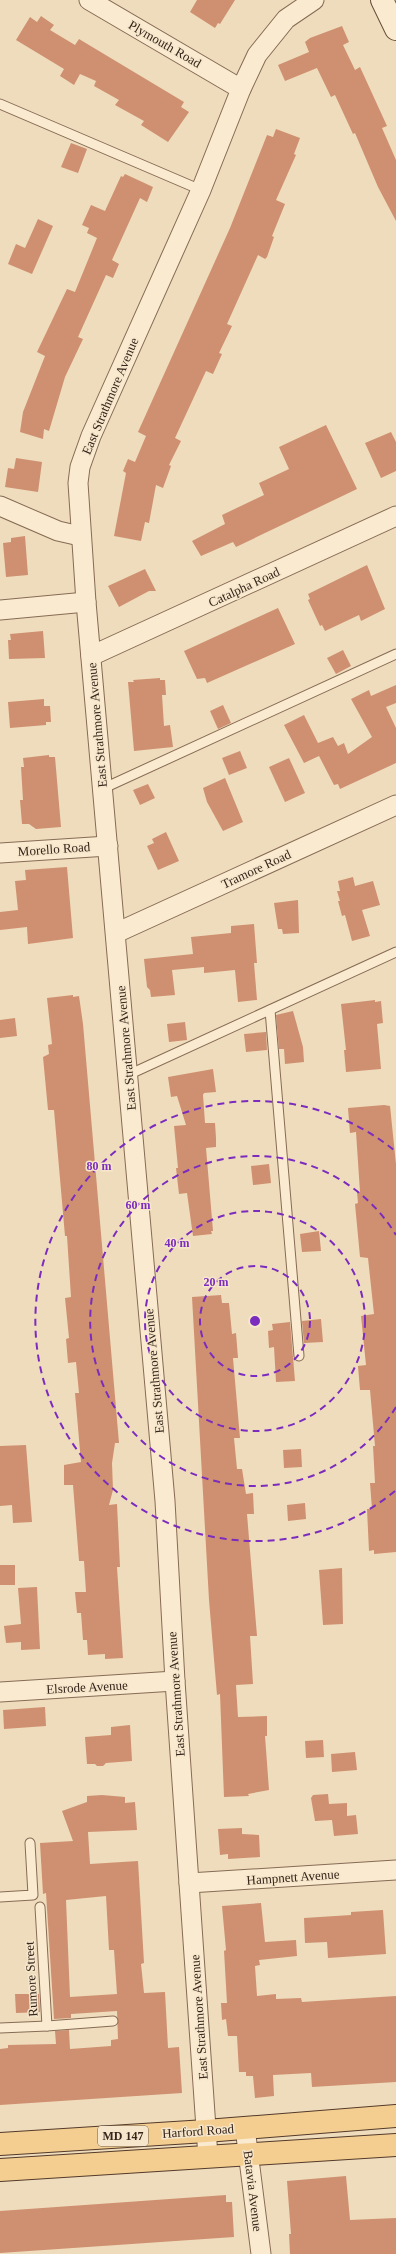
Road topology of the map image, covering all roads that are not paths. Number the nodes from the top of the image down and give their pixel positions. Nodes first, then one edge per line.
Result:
1 (89, 0) edge
2 (314, 0) edge
3 (382, 0) edge
4 (396, 29) edge
5 (241, 89) junction
6 (0, 104) edge
7 (201, 190) junction
8 (0, 506) edge
9 (396, 516) edge
10 (80, 536) junction
11 (86, 602) junction
12 (0, 610) edge
13 (396, 654) edge
14 (91, 656) junction
15 (102, 789) junction
16 (396, 805) edge
17 (108, 846) junction
18 (0, 853) edge
19 (116, 933) junction
20 (396, 952) edge
21 (270, 1010) junction
22 (128, 1075) junction
23 (299, 1356) dead end
24 (175, 1681) junction
25 (0, 1692) edge
26 (30, 1843) dead end
27 (396, 1870) edge
28 (189, 1883) junction
29 (0, 1897) edge
30 (40, 1907) dead end
31 (113, 2021) dead end
32 (47, 2026) junction
33 (0, 2028) edge
34 (396, 2116) edge
35 (245, 2128) junction
36 (206, 2131) junction
37 (0, 2144) edge
38 (396, 2145) edge
39 (249, 2154) junction
40 (208, 2157) junction
41 (0, 2170) edge
42 (261, 2254) edge

1 - 5 street, Plymouth Road
2 - 5 street, East Strathmore Avenue
3 - 4 main road
5 - 7 street, East Strathmore Avenue
6 - 7 lane
7 - 10 street, East Strathmore Avenue
8 - 10 street
9 - 14 street, Catalpha Road
10 - 11 street, East Strathmore Avenue
11 - 12 street
11 - 14 street, East Strathmore Avenue
13 - 15 lane
14 - 15 street, East Strathmore Avenue
15 - 17 street, East Strathmore Avenue
16 - 19 street, Tramore Road
17 - 18 street, Morello Road
17 - 19 street, East Strathmore Avenue
19 - 22 street, East Strathmore Avenue
20 - 21 lane
21 - 22 lane
21 - 23 lane
22 - 24 street, East Strathmore Avenue
24 - 25 street, Elsrode Avenue
24 - 28 street, East Strathmore Avenue
26 - 29 lane
27 - 28 street, Hampnett Avenue
28 - 36 street, East Strathmore Avenue
30 - 32 lane, Rumore Street
31 - 32 lane
32 - 33 lane, Rumore Street
34 - 35 main road, Harford Road / MD 147
35 - 36 main road, Harford Road / MD 147
35 - 39 street, Batavia Avenue
36 - 37 main road, Harford Road / MD 147
36 - 40 street, East Strathmore Avenue
38 - 39 main road, Harford Road / MD 147
39 - 40 main road, Harford Road / MD 147
39 - 42 street, Batavia Avenue
40 - 41 main road, Harford Road / MD 147

